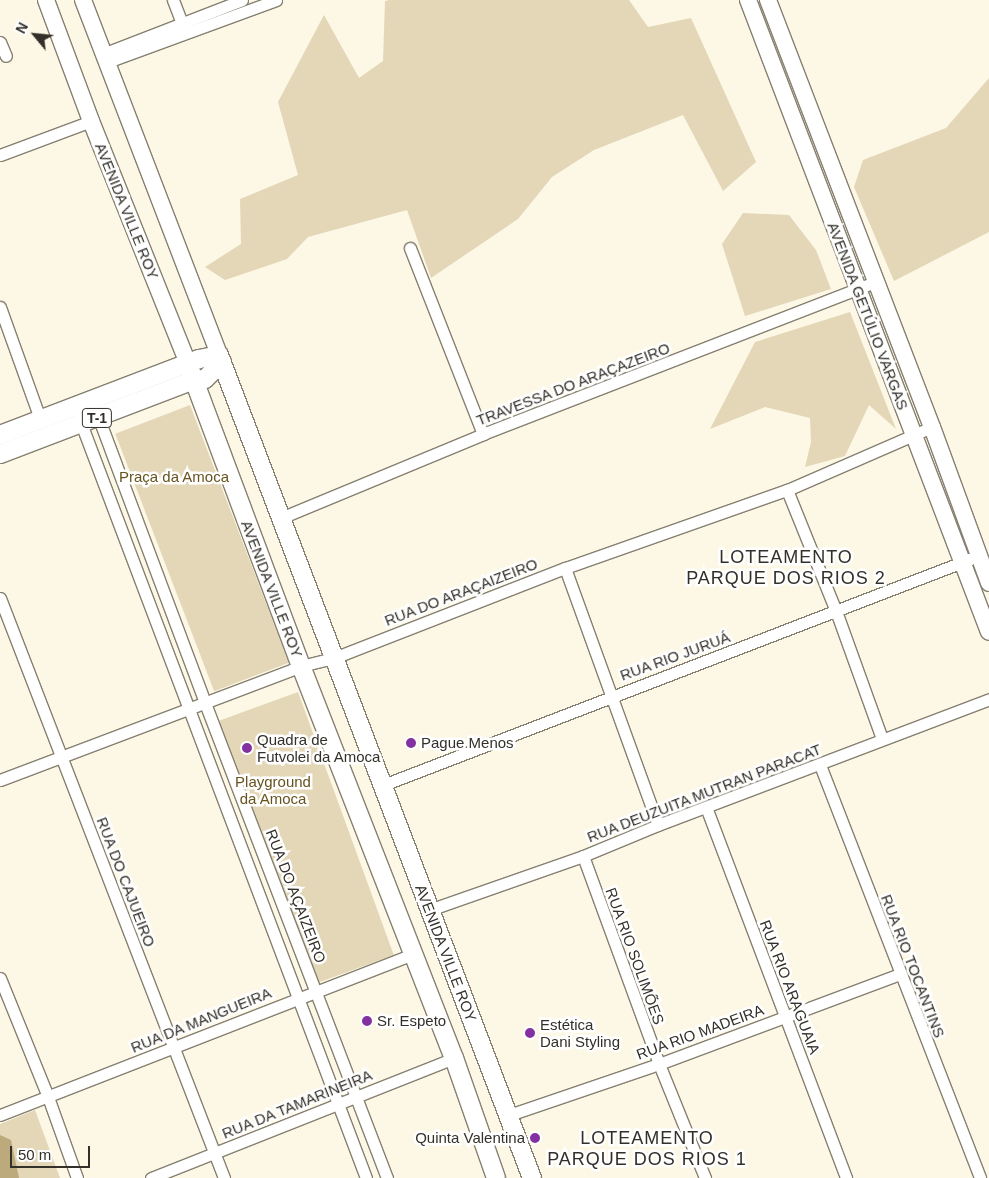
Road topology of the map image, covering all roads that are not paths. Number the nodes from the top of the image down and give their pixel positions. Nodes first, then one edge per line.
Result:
1 (46, 0) edge
2 (83, 0) edge
3 (173, 0) edge
4 (242, 0) edge
5 (276, 0) edge
6 (748, 0) edge
7 (768, 0) edge
8 (184, 28) junction
9 (0, 42) edge
10 (6, 56) dead end
11 (105, 58) junction
12 (91, 121) junction
13 (0, 155) edge
14 (410, 248) dead end
15 (875, 282) junction
16 (858, 289) junction
17 (0, 308) edge
18 (220, 359) junction
19 (191, 372) junction
20 (87, 412) junction
21 (40, 419) junction
22 (932, 427) junction
23 (483, 434) junction
24 (914, 434) junction
25 (0, 435) edge
26 (0, 454) edge
27 (787, 490) junction
28 (282, 517) junction
29 (971, 559) junction
30 (565, 568) junction
31 (989, 583) edge
32 (0, 598) edge
33 (836, 612) junction
34 (989, 632) edge
35 (334, 658) junction
36 (301, 666) junction
37 (612, 695) junction
38 (989, 699) edge
39 (205, 703) junction
40 (188, 709) junction
41 (882, 739) junction
42 (62, 757) junction
43 (820, 765) junction
44 (0, 780) edge
45 (383, 784) junction
46 (706, 807) junction
47 (658, 825) junction
48 (583, 856) junction
49 (429, 910) junction
50 (414, 954) junction
51 (900, 974) junction
52 (0, 978) edge
53 (317, 991) junction
54 (298, 998) junction
55 (785, 1016) junction
56 (174, 1047) junction
57 (454, 1058) junction
58 (658, 1064) junction
59 (356, 1096) junction
60 (48, 1098) junction
61 (338, 1103) junction
62 (0, 1115) edge
63 (509, 1115) junction
64 (214, 1154) junction
65 (77, 1178) edge
66 (151, 1178) edge
67 (224, 1178) edge
68 (366, 1178) edge
69 (387, 1178) edge
70 (496, 1178) edge
71 (532, 1178) edge
72 (705, 1178) edge
73 (846, 1178) edge
74 (980, 1178) edge

1 - 12 main road, AVENIDA VILLE ROY
2 - 11 main road, AVENIDA VILLE ROY
3 - 8 street
4 - 8 street
5 - 8 street
6 - 16 main road, AVENIDA GETÚLIO VARGAS
7 - 15 main road, AVENIDA GETÚLIO VARGAS
8 - 11 street
9 - 10 street
11 - 18 main road, AVENIDA VILLE ROY
12 - 13 street
12 - 19 main road, AVENIDA VILLE ROY
14 - 23 street
15 - 16 street, TRAVESSA DO ARAÇAZEIRO
15 - 22 main road, AVENIDA GETÚLIO VARGAS
16 - 23 street, TRAVESSA DO ARAÇAZEIRO
16 - 24 main road, AVENIDA GETÚLIO VARGAS
17 - 21 street
18 - 19 main road
18 - 28 main road, AVENIDA VILLE ROY
19 - 20 main road, T-1
19 - 36 main road, AVENIDA VILLE ROY
20 - 21 main road, T-1
20 - 26 main road, T-1
20 - 39 street, RUA DO AÇAIZEIRO
20 - 40 street
21 - 25 main road, T-1
22 - 24 street, RUA DO ARAÇAIZEIRO
22 - 29 main road, AVENIDA GETÚLIO VARGAS
23 - 28 street, TRAVESSA DO ARAÇAZEIRO
24 - 27 street, RUA DO ARAÇAIZEIRO
24 - 29 main road, AVENIDA GETÚLIO VARGAS
27 - 30 street, RUA DO ARAÇAIZEIRO
27 - 33 street
28 - 35 main road, AVENIDA VILLE ROY
29 - 31 main road, AVENIDA GETÚLIO VARGAS
29 - 33 street, RUA RIO JURUÁ
29 - 34 main road, AVENIDA GETÚLIO VARGAS
30 - 35 street, RUA DO ARAÇAIZEIRO
30 - 37 street
32 - 42 street, RUA DO CAJUEIRO
33 - 37 street, RUA RIO JURUÁ
33 - 41 street
35 - 36 street, RUA DO ARAÇAIZEIRO
35 - 45 main road, AVENIDA VILLE ROY
36 - 39 street, RUA DO ARAÇAIZEIRO
36 - 50 main road, AVENIDA VILLE ROY
37 - 45 street, RUA RIO JURUÁ
37 - 47 street
38 - 41 street, RUA DEUZUITA MUTRAN PARACAT
39 - 40 street, RUA DO ARAÇAIZEIRO
39 - 53 street, RUA DO AÇAIZEIRO
40 - 42 street, RUA DO ARAÇAIZEIRO
40 - 54 street
41 - 43 street, RUA DEUZUITA MUTRAN PARACAT
42 - 44 street, RUA DO ARAÇAIZEIRO
42 - 56 street, RUA DO CAJUEIRO
43 - 46 street, RUA DEUZUITA MUTRAN PARACAT
43 - 51 street, RUA RIO TOCANTINS
45 - 49 main road, AVENIDA VILLE ROY
46 - 47 street, RUA DEUZUITA MUTRAN PARACAT
46 - 55 street, RUA RIO ARAGUAIA
47 - 48 street, RUA DEUZUITA MUTRAN PARACAT
48 - 49 street, RUA DEUZUITA MUTRAN PARACAT
48 - 58 street, RUA RIO SOLIMÕES
49 - 63 main road, AVENIDA VILLE ROY
50 - 53 street, RUA DA MANGUEIRA
50 - 57 main road, AVENIDA VILLE ROY
51 - 55 street, RUA RIO MADEIRA
51 - 74 street, RUA RIO TOCANTINS
52 - 60 street
53 - 54 street, RUA DA MANGUEIRA
53 - 59 street, RUA DO AÇAIZEIRO
54 - 56 street, RUA DA MANGUEIRA
54 - 61 street
55 - 58 street, RUA RIO MADEIRA
55 - 73 street, RUA RIO ARAGUAIA
56 - 60 street, RUA DA MANGUEIRA
56 - 64 street, RUA DO CAJUEIRO
57 - 59 street, RUA DA TAMARINEIRA
57 - 70 main road, AVENIDA VILLE ROY
58 - 63 street, RUA RIO MADEIRA
58 - 72 street, RUA RIO SOLIMÕES
59 - 61 street, RUA DA TAMARINEIRA
59 - 69 street, RUA DO AÇAIZEIRO
60 - 62 street, RUA DA MANGUEIRA
60 - 65 street
61 - 64 street, RUA DA TAMARINEIRA
61 - 68 street
63 - 71 main road, AVENIDA VILLE ROY
64 - 66 street, RUA DA TAMARINEIRA
64 - 67 street, RUA DO CAJUEIRO

